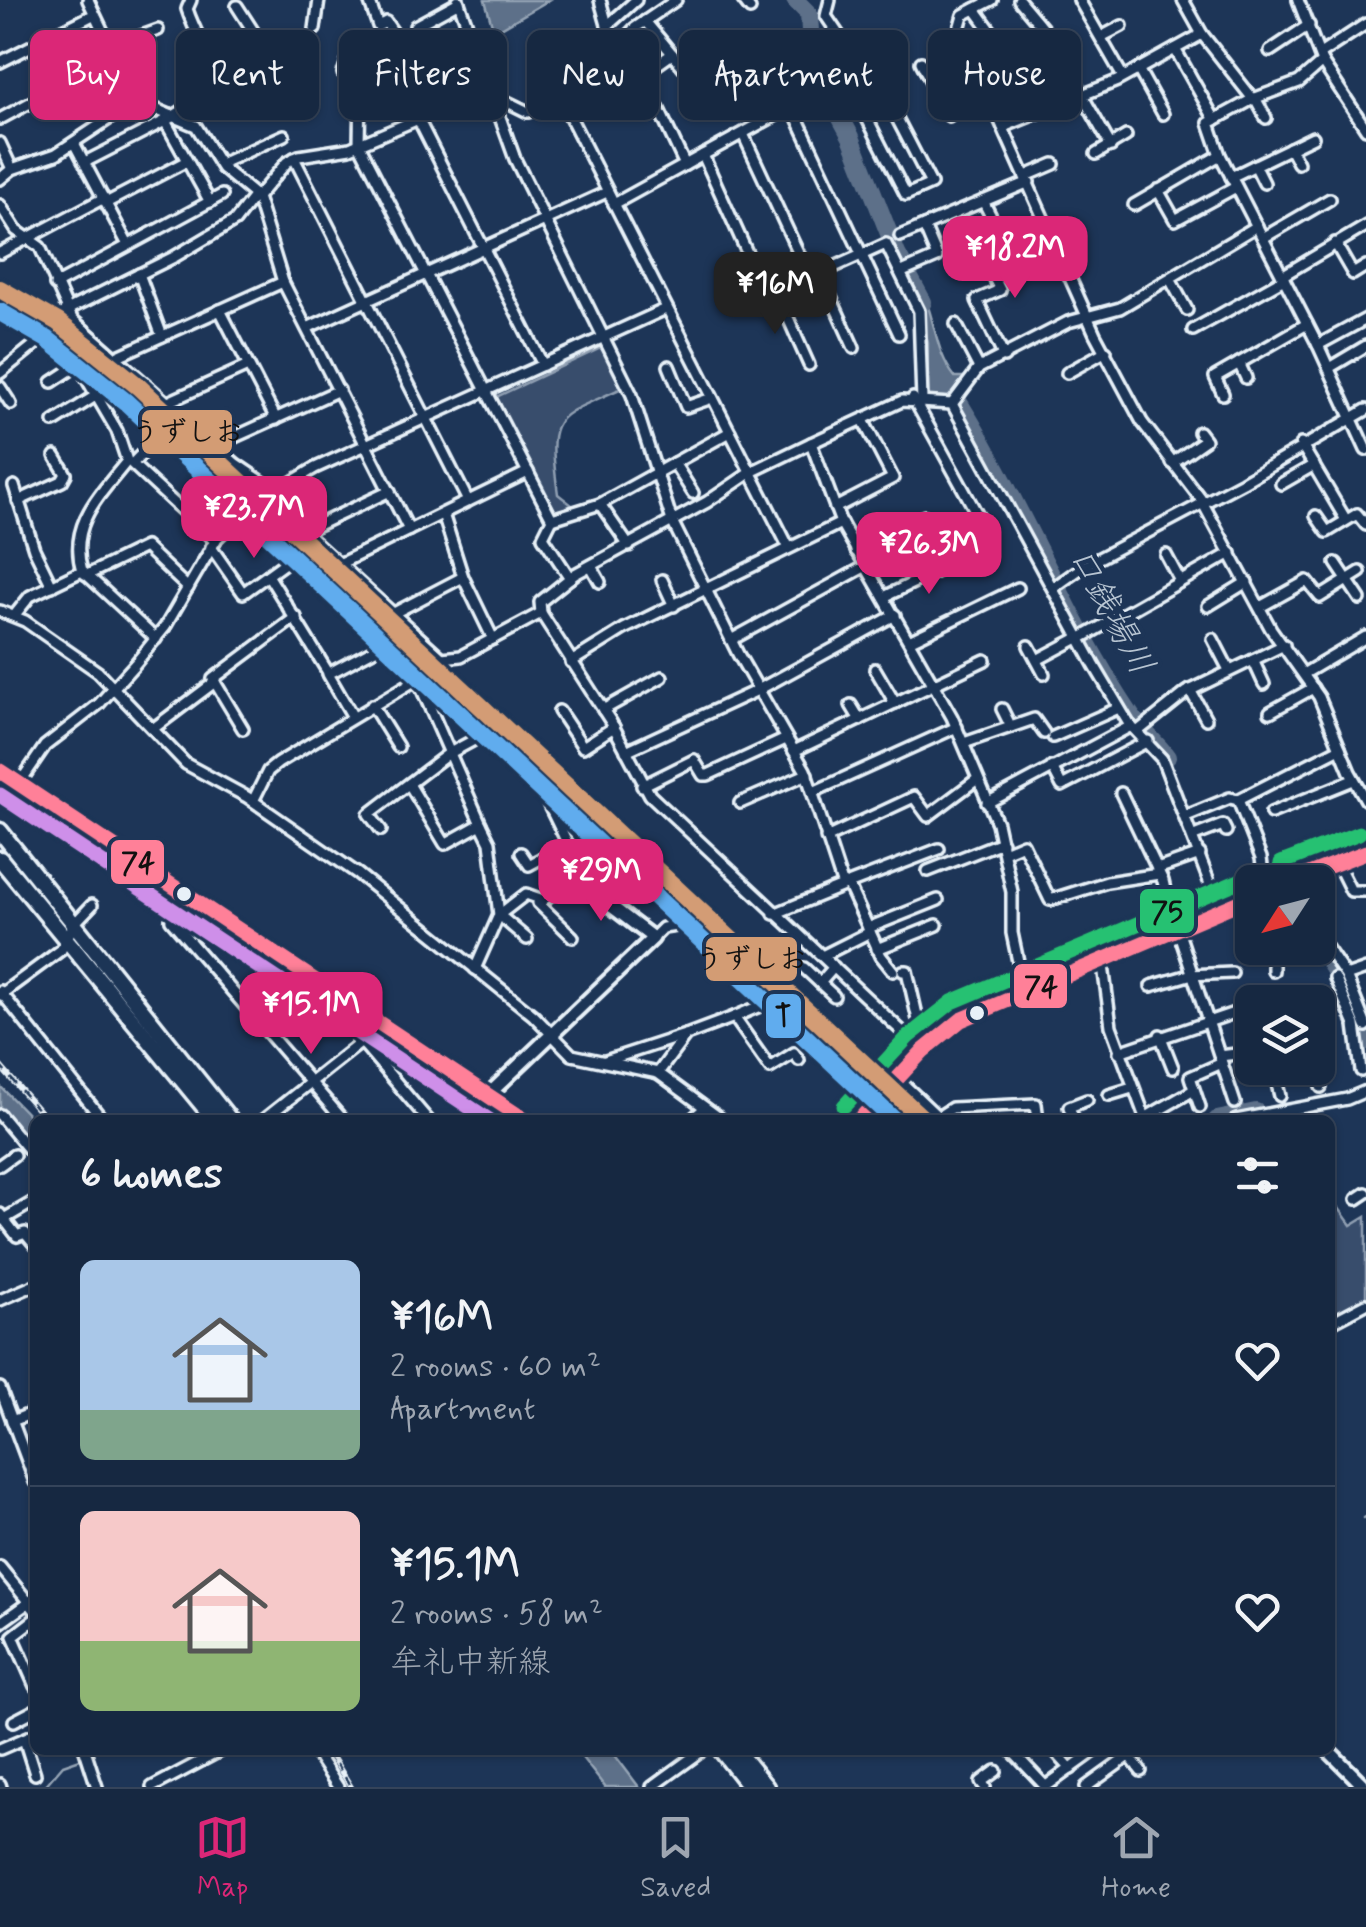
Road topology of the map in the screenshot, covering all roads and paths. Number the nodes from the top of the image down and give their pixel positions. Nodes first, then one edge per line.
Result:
1 (88, 0) edge
2 (191, 0) edge
3 (318, 0) edge
4 (368, 0) edge
5 (600, 0) edge
6 (636, 0) edge
7 (676, 0) edge
8 (830, 0) edge
9 (992, 0) edge
10 (1019, 0) edge
11 (1079, 0) edge
12 (1183, 0) edge
13 (1298, 0) edge
14 (458, 1) edge
15 (975, 8) junction
16 (239, 13) dead end
17 (1104, 13) dead end
18 (93, 15) junction
19 (1092, 19) junction
20 (645, 21) junction
21 (1366, 24) edge
22 (415, 26) dead end
23 (606, 26) junction
24 (1122, 26) dead end
25 (1310, 26) junction
26 (315, 29) dead end
27 (100, 30) edge
28 (195, 30) edge
29 (251, 30) edge
30 (391, 30) edge
31 (469, 30) edge
32 (607, 30) edge
33 (635, 30) edge
34 (835, 30) edge
35 (959, 30) edge
36 (990, 30) edge
37 (1044, 30) edge
38 (1202, 34) junction
39 (1102, 37) junction
40 (1175, 49) junction
41 (1270, 50) dead end
42 (672, 54) junction
43 (1322, 58) junction
44 (0, 62) edge
45 (679, 62) edge
46 (659, 64) edge
47 (1138, 69) junction
48 (1123, 78) junction
49 (1081, 98) edge
50 (1254, 98) junction
51 (1081, 100) edge
52 (30, 102) edge
53 (659, 109) edge
54 (156, 112) edge
55 (1163, 114) dead end
56 (176, 115) edge
57 (1266, 118) dead end
58 (0, 119) edge
59 (169, 119) junction
60 (108, 120) edge
61 (360, 120) edge
62 (418, 120) joint
63 (501, 120) edge
64 (572, 120) edge
65 (769, 120) edge
66 (795, 120) edge
67 (867, 120) edge
68 (898, 120) edge
69 (1000, 120) edge
70 (1020, 120) edge
71 (1215, 120) junction
72 (1003, 127) junction
73 (1366, 129) edge
74 (744, 134) junction
75 (284, 135) dead end
76 (1126, 136) dead end
77 (1313, 136) dead end
78 (0, 143) edge
79 (74, 143) junction
80 (360, 144) junction
81 (1111, 146) junction
82 (1290, 148) junction
83 (1096, 154) dead end
84 (702, 155) junction
85 (1220, 155) junction
86 (294, 158) junction
87 (187, 161) junction
88 (86, 162) junction
89 (1298, 163) dead end
90 (220, 164) junction
91 (1054, 164) dead end
92 (685, 165) junction
93 (1255, 165) junction
94 (12, 169) junction
95 (0, 179) edge
96 (1027, 179) junction
97 (1234, 182) junction
98 (1264, 182) dead end
99 (1158, 190) junction
100 (608, 192) junction
101 (222, 195) dead end
102 (256, 196) junction
103 (1330, 199) dead end
104 (105, 200) junction
105 (983, 201) junction
106 (210, 202) junction
107 (614, 204) junction
108 (0, 205) edge
109 (1134, 205) dead end
110 (544, 218) junction
111 (924, 226) junction
112 (1257, 226) junction
113 (1366, 226) edge
114 (998, 230) dead end
115 (900, 236) dead end
116 (30, 238) junction
117 (1263, 238) junction
118 (1334, 243) junction
119 (128, 245) junction
120 (484, 246) junction
121 (1056, 246) junction
122 (950, 252) dead end
123 (0, 253) edge
124 (862, 254) junction
125 (983, 256) dead end
126 (937, 257) junction
127 (1012, 264) dead end
128 (1366, 266) edge
129 (902, 272) junction
130 (426, 273) junction
131 (139, 274) junction
132 (815, 276) junction
133 (1283, 278) junction
134 (1170, 279) junction
135 (283, 282) junction
136 (56, 285) junction
137 (777, 292) junction
138 (366, 300) junction
139 (666, 309) junction
140 (220, 310) junction
141 (1187, 310) dead end
142 (65, 311) junction
143 (1087, 316) junction
144 (1366, 319) edge
145 (956, 324) dead end
146 (1307, 324) junction
147 (307, 328) junction
148 (52, 330) junction
149 (1193, 330) dead end
150 (899, 334) dead end
151 (162, 336) junction
152 (606, 336) junction
153 (1276, 342) junction
154 (1318, 344) junction
155 (1366, 346) edge
156 (854, 348) dead end
157 (1106, 351) junction
158 (1283, 354) dead end
159 (118, 356) junction
160 (1004, 357) junction
161 (1238, 363) junction
162 (543, 364) junction
163 (78, 365) junction
164 (809, 365) dead end
165 (248, 366) junction
166 (669, 366) dead end
167 (979, 368) junction
168 (1329, 368) junction
169 (1067, 372) dead end
170 (0, 373) edge
171 (1246, 378) dead end
172 (52, 382) dead end
173 (0, 387) edge
174 (339, 390) junction
175 (486, 390) junction
176 (1223, 394) dead end
177 (97, 396) junction
178 (712, 398) junction
179 (918, 399) junction
180 (955, 400) junction
181 (168, 402) junction
182 (11, 404) dead end
183 (1366, 410) edge
184 (1352, 417) junction
185 (425, 418) junction
186 (276, 419) junction
187 (863, 420) junction
188 (54, 422) dead end
189 (730, 432) junction
190 (1200, 432) dead end
191 (811, 443) junction
192 (367, 444) junction
193 (1301, 444) junction
194 (217, 445) junction
195 (1366, 450) edge
196 (55, 456) dead end
197 (130, 462) junction
198 (674, 463) junction
199 (1172, 463) junction
200 (1314, 465) junction
201 (656, 471) junction
202 (528, 472) junction
203 (751, 472) junction
204 (1281, 484) dead end
205 (14, 486) dead end
206 (276, 491) junction
207 (390, 491) junction
208 (693, 493) dead end
209 (18, 501) junction
210 (468, 501) junction
211 (600, 504) junction
212 (1201, 504) junction
213 (248, 508) junction
214 (835, 508) junction
215 (443, 514) junction
216 (925, 516) dead end
217 (1316, 516) dead end
218 (552, 520) junction
219 (1346, 520) junction
220 (672, 521) junction
221 (841, 523) junction
222 (982, 523) dead end
223 (1366, 524) edge
224 (409, 530) junction
225 (303, 532) junction
226 (213, 544) junction
227 (629, 546) junction
228 (788, 546) junction
229 (301, 551) junction
230 (856, 551) junction
231 (1231, 553) junction
232 (1166, 555) dead end
233 (956, 562) dead end
234 (1336, 563) dead end
235 (339, 564) junction
236 (591, 566) junction
237 (866, 566) junction
238 (1360, 572) dead end
239 (84, 573) junction
240 (268, 574) junction
241 (463, 578) junction
242 (570, 578) junction
243 (1184, 579) junction
244 (662, 580) dead end
245 (1347, 580) junction
246 (600, 582) dead end
247 (1247, 582) junction
248 (52, 586) junction
249 (188, 588) junction
250 (1018, 588) dead end
251 (1053, 588) junction
252 (1194, 589) dead end
253 (706, 591) junction
254 (884, 598) junction
255 (1360, 599) dead end
256 (674, 606) junction
257 (1208, 606) dead end
258 (1260, 607) junction
259 (0, 611) edge
260 (394, 613) junction
261 (541, 613) junction
262 (895, 615) junction
263 (14, 616) junction
264 (296, 617) junction
265 (1366, 637) edge
266 (1080, 638) junction
267 (1213, 638) dead end
268 (156, 639) junction
269 (494, 639) junction
270 (731, 640) junction
271 (911, 640) junction
272 (1284, 645) junction
273 (1029, 646) dead end
274 (375, 649) dead end
275 (985, 660) dead end
276 (1037, 660) junction
277 (1253, 660) junction
278 (571, 662) junction
279 (876, 669) dead end
280 (1229, 670) junction
281 (1306, 673) junction
282 (329, 674) junction
283 (1044, 674) dead end
284 (662, 677) dead end
285 (416, 680) junction
286 (215, 682) junction
287 (934, 684) junction
288 (1264, 684) dead end
289 (114, 687) junction
290 (1313, 688) junction
291 (758, 690) junction
292 (1190, 690) junction
293 (895, 703) junction
294 (851, 704) dead end
295 (372, 705) junction
296 (1120, 708) junction
297 (1002, 709) dead end
298 (603, 710) junction
299 (558, 711) dead end
300 (1270, 712) dead end
301 (352, 717) junction
302 (1206, 719) dead end
303 (860, 720) junction
304 (614, 727) junction
305 (957, 727) junction
306 (1011, 727) junction
307 (154, 728) junction
308 (243, 729) dead end
309 (1134, 729) junction
310 (786, 738) junction
311 (1148, 741) junction
312 (964, 743) junction
313 (398, 748) dead end
314 (1340, 748) junction
315 (626, 750) junction
316 (794, 751) junction
317 (448, 754) junction
318 (1052, 767) junction
319 (0, 771) edge
320 (807, 774) junction
321 (976, 780) junction
322 (1354, 780) junction
323 (21, 781) junction
324 (409, 784) junction
325 (642, 786) junction
326 (813, 792) junction
327 (1121, 793) dead end
328 (1238, 800) junction
329 (1366, 800) edge
330 (253, 801) junction
331 (740, 803) dead end
332 (986, 803) junction
333 (1271, 812) dead end
334 (1186, 816) junction
335 (481, 824) junction
336 (381, 830) dead end
337 (0, 831) edge
338 (1226, 831) dead end
339 (1194, 836) junction
340 (826, 838) junction
341 (568, 844) junction
342 (1003, 847) junction
343 (939, 849) dead end
344 (1366, 852) edge
345 (521, 853) dead end
346 (1200, 854) junction
347 (0, 859) edge
348 (1337, 863) junction
349 (1263, 865) edge
350 (1332, 865) edge
351 (928, 871) dead end
352 (1158, 872) junction
353 (583, 875) junction
354 (846, 885) junction
355 (1366, 891) edge
356 (188, 894) junction
357 (543, 900) junction
358 (938, 900) dead end
359 (92, 904) dead end
360 (1235, 904) edge
361 (1220, 910) junction
362 (500, 914) junction
363 (774, 914) junction
364 (74, 924) junction
365 (936, 925) dead end
366 (1176, 928) junction
367 (869, 930) junction
368 (573, 937) dead end
369 (653, 938) junction
370 (526, 939) dead end
371 (68, 942) junction
372 (877, 949) junction
373 (822, 956) junction
374 (1102, 958) junction
375 (1273, 965) edge
376 (1334, 965) edge
377 (834, 967) junction
378 (804, 968) dead end
379 (474, 969) junction
380 (1366, 969) edge
381 (1273, 970) dead end
382 (1232, 973) dead end
383 (1189, 975) junction
384 (1341, 977) junction
385 (820, 982) junction
386 (1151, 986) dead end
387 (1024, 990) junction
388 (1, 993) edge
389 (834, 996) dead end
390 (774, 1000) junction
391 (1235, 1012) edge
392 (734, 1018) junction
393 (1205, 1020) junction
394 (1363, 1023) edge
395 (382, 1025) junction
396 (550, 1034) junction
397 (1160, 1034) junction
398 (686, 1035) junction
399 (360, 1041) junction
400 (918, 1046) junction
401 (1119, 1052) junction
402 (1235, 1056) edge
403 (799, 1060) dead end
404 (1221, 1060) junction
405 (603, 1062) junction
406 (1173, 1068) dead end
407 (1362, 1072) dead end
408 (658, 1073) junction
409 (897, 1078) junction
410 (311, 1081) junction
411 (1277, 1085) edge
412 (1132, 1088) junction
413 (1366, 1091) edge
414 (1192, 1092) junction
415 (488, 1094) junction
416 (881, 1095) junction
417 (1109, 1095) dead end
418 (1280, 1096) dead end
419 (1086, 1100) dead end
420 (1235, 1103) dead end
421 (1200, 1107) dead end
422 (705, 1108) junction
423 (0, 1115) edge
424 (99, 1115) edge
425 (211, 1115) edge
426 (226, 1115) edge
427 (269, 1115) edge
428 (338, 1115) edge
429 (424, 1115) edge
430 (519, 1115) edge
431 (697, 1115) edge
432 (715, 1115) edge
433 (863, 1115) edge
434 (936, 1115) edge
435 (941, 1115) edge
436 (1037, 1115) edge
437 (1072, 1115) edge
438 (1143, 1115) edge
439 (1152, 1115) edge
440 (1262, 1115) edge
441 (30, 1151) edge
442 (14, 1155) dead end
443 (0, 1165) edge
444 (30, 1203) edge
445 (2, 1217) edge
446 (30, 1240) edge
447 (30, 1287) edge
448 (0, 1300) edge
449 (1366, 1304) edge
450 (1335, 1320) edge
451 (0, 1388) edge
452 (30, 1414) edge
453 (12, 1421) junction
454 (30, 1468) edge
455 (0, 1567) edge
456 (30, 1600) edge
457 (30, 1605) edge
458 (0, 1623) edge
459 (30, 1623) edge
460 (30, 1674) edge
461 (30, 1713) edge
462 (14, 1721) dead end
463 (30, 1736) edge
464 (24, 1739) junction
465 (0, 1749) edge
466 (87, 1755) edge
467 (213, 1755) edge
468 (317, 1755) edge
469 (696, 1755) edge
470 (724, 1755) edge
471 (740, 1755) edge
472 (1016, 1755) edge
473 (1058, 1755) edge
474 (1089, 1755) edge
475 (1125, 1755) edge
476 (1129, 1755) edge
477 (1333, 1755) edge
478 (1070, 1768) junction
479 (996, 1770) dead end
480 (1141, 1771) dead end
481 (35, 1774) dead end
482 (97, 1787) edge
483 (152, 1787) edge
484 (338, 1787) edge
485 (652, 1787) edge
486 (750, 1787) edge
487 (766, 1787) edge
488 (985, 1787) edge
489 (1045, 1787) edge
490 (1086, 1787) edge
491 (1365, 1787) edge

1 - 18 street
2 - 28 street
3 - 26 street
4 - 30 street
5 - 23 street
6 - 23 street
7 - 20 street
8 - 34 street
9 - 15 street
10 - 37 street
11 - 19 street
12 - 38 street
13 - 25 street
14 - 22 street
14 - 31 street
15 - 35 street
15 - 36 street
16 - 29 street
17 - 19 street
18 - 27 street
18 - 44 street
19 - 39 street
20 - 33 street
20 - 42 street
21 - 43 street
23 - 32 street
24 - 39 street
25 - 41 street
25 - 43 street
38 - 40 street
38 - 50 street
39 - 48 street
40 - 47 street
40 - 71 street
42 - 45 street
42 - 46 street
43 - 50 street
43 - 73 street
47 - 48 street
47 - 55 street
48 - 49 street
50 - 57 street
50 - 71 street
51 - 81 street
52 - 58 street
53 - 92 street
54 - 59 street
56 - 59 street
59 - 87 street
59 - 88 street
59 - 90 street
60 - 79 street
61 - 80 street
62 - 80 street
62 - 120 street
63 - 110 street
64 - 100 street
65 - 74 street
66 - 124 street
67 - 68 street
69 - 72 street
70 - 72 street
71 - 85 street
72 - 96 street
74 - 84 street
74 - 132 street
75 - 90 street
76 - 81 street
77 - 82 street
78 - 94 street
79 - 88 street
79 - 94 street
80 - 86 street
80 - 130 street
81 - 83 street
82 - 89 street
82 - 93 street
84 - 92 street
84 - 137 street
85 - 97 street
85 - 99 street
86 - 102 street
86 - 138 street
87 - 104 street
87 - 106 street
88 - 104 street
90 - 102 street
91 - 96 street
92 - 107 street
93 - 97 street
93 - 98 street
94 - 95 street
96 - 105 street
96 - 121 street
97 - 99 street
97 - 112 street
99 - 109 street
100 - 107 street
100 - 110 street
101 - 106 street
102 - 131 street
102 - 135 street
103 - 117 street
104 - 116 street
104 - 119 street
105 - 111 street
105 - 114 street
106 - 119 street
107 - 139 street
108 - 116 street
110 - 120 street
110 - 152 street
111 - 115 street
111 - 126 street
112 - 117 street
112 - 134 street
113 - 118 street
116 - 123 street
116 - 136 street
117 - 133 street
118 - 128 street
118 - 133 street
119 - 136 street
120 - 130 street
120 - 162 street
121 - 127 street
121 - 143 street
122 - 126 street
124 - 129 street
124 - 132 street
124 - 150 street
125 - 160 street
126 - 129 street
129 - 179 street
130 - 138 street
130 - 175 street
131 - 142 street
131 - 151 street
132 - 137 street
132 - 156 street
133 - 146 street
133 - 149 street
134 - 141 street
134 - 143 street
135 - 140 street
135 - 147 street
136 - 142 street
137 - 164 street
138 - 147 street
138 - 185 street
139 - 152 street
139 - 178 street
140 - 151 street
140 - 165 street
142 - 148 street
142 - 159 street
143 - 157 street
143 - 160 street
144 - 154 street
145 - 167 street
146 - 153 street
146 - 154 street
147 - 174 street
148 - 163 street
148 - 170 street
151 - 159 street
152 - 162 street
152 - 201 street
153 - 158 street
153 - 161 street
154 - 168 street
155 - 168 street
157 - 169 street
157 - 199 street
159 - 181 street
160 - 167 street
161 - 171 street
161 - 176 street
162 - 175 street
163 - 172 street
163 - 177 street
165 - 181 street
165 - 186 street
166 - 178 street
167 - 180 street
168 - 184 street
173 - 182 street
174 - 186 street
174 - 192 street
175 - 185 street
175 - 202 street
177 - 188 street
177 - 197 street
178 - 189 street
179 - 180 street
179 - 187 street
179 - 222 street
180 - 251 street
181 - 194 street
183 - 184 street
184 - 193 street
184 - 195 street
185 - 192 street
185 - 210 street
186 - 194 street
187 - 191 street
187 - 214 street
189 - 198 street
189 - 203 street
190 - 199 street
191 - 203 street
191 - 214 street
192 - 206 street
192 - 207 street
193 - 200 street
193 - 212 street
194 - 206 street
196 - 209 street
197 - 213 street
197 - 226 street
197 - 239 street
198 - 201 street
198 - 208 street
199 - 212 street
200 - 204 street
200 - 219 street
201 - 211 street
201 - 220 street
202 - 210 street
202 - 218 street
203 - 220 street
203 - 228 street
205 - 209 street
206 - 213 street
206 - 225 street
207 - 224 street
207 - 225 street
209 - 248 street
210 - 215 street
211 - 218 street
211 - 227 street
212 - 231 street
212 - 251 street
213 - 226 street
213 - 229 street
214 - 221 street
215 - 224 street
215 - 241 street
216 - 230 street
217 - 219 street
218 - 242 street
219 - 223 street
220 - 227 street
220 - 253 street
221 - 228 street
221 - 230 street
224 - 235 street
225 - 235 street
226 - 240 street
226 - 249 street
227 - 236 street
228 - 253 street
229 - 240 street
229 - 285 street
230 - 237 street
231 - 243 street
231 - 247 street
232 - 243 street
233 - 254 street
234 - 245 street
235 - 260 street
236 - 242 street
236 - 246 street
237 - 254 street
237 - 270 street
238 - 245 street
239 - 248 street
239 - 249 street
239 - 268 street
240 - 264 street
241 - 260 street
241 - 269 street
242 - 261 street
243 - 252 street
243 - 266 street
244 - 256 street
245 - 255 street
245 - 258 street
247 - 257 street
247 - 258 street
248 - 263 street
249 - 268 street
250 - 271 street
251 - 266 street
253 - 256 street
253 - 270 street
254 - 262 street
256 - 278 street
258 - 272 street
259 - 263 street
260 - 269 street
261 - 269 street
261 - 278 street
262 - 271 street
262 - 291 street
263 - 289 street
264 - 282 street
264 - 286 street
265 - 281 street
266 - 276 street
266 - 296 street
267 - 280 street
268 - 289 street
270 - 291 street
271 - 287 street
272 - 277 street
272 - 281 street
273 - 276 street
274 - 282 street
275 - 287 street
276 - 283 street
277 - 280 street
277 - 288 street
278 - 298 street
279 - 293 street
280 - 292 street
281 - 290 street
282 - 301 street
284 - 298 street
285 - 295 street
285 - 317 street
286 - 307 street
286 - 308 street
287 - 293 street
287 - 305 street
289 - 307 street
289 - 323 street
290 - 300 street
290 - 314 street
291 - 310 street
291 - 315 street
292 - 302 street
292 - 309 street
293 - 303 street
294 - 303 street
295 - 301 street
295 - 313 street
296 - 306 street
296 - 309 street
297 - 306 street
298 - 304 street
299 - 304 street
301 - 330 street
303 - 316 street
304 - 315 street
305 - 312 street
305 - 326 street
306 - 312 street
307 - 330 street
309 - 311 street
309 - 318 street
310 - 316 street
310 - 325 street
311 - 318 street
311 - 334 street
312 - 321 street
314 - 322 street
314 - 328 street
315 - 325 street
316 - 320 street
317 - 324 street
317 - 335 street
317 - 341 street
318 - 332 street
319 - 323 main road
320 - 326 street
320 - 331 street
321 - 332 street
321 - 340 street
322 - 329 street
322 - 333 street
323 - 356 main road
324 - 335 street
324 - 336 street
325 - 363 street
326 - 340 street
327 - 352 street
328 - 334 street
328 - 349 street
330 - 379 street
332 - 342 street
334 - 339 street
335 - 362 street
337 - 364 highway
338 - 339 street
339 - 346 street
340 - 354 street
341 - 345 street
341 - 353 street
342 - 351 street
342 - 352 street
342 - 387 street
343 - 354 street
344 - 348 main road
346 - 352 street
346 - 361 street
347 - 371 highway
348 - 350 main road
348 - 355 street
352 - 366 street
353 - 357 street
353 - 369 main road
354 - 363 street
354 - 367 street
356 - 395 main road
356 - 410 street
357 - 362 street
357 - 368 street
358 - 367 street
359 - 364 street
360 - 361 main road
361 - 366 main road
362 - 370 street
362 - 379 street
363 - 373 street
364 - 371 street
364 - 426 highway
365 - 372 street
366 - 374 main road
366 - 383 street
367 - 372 street
367 - 373 street
369 - 390 street
369 - 396 main road
371 - 388 street
371 - 425 highway
372 - 400 street
373 - 377 street
374 - 387 main road
374 - 401 street
375 - 381 street
376 - 384 street
377 - 385 street
377 - 400 street
378 - 385 street
379 - 396 street
380 - 384 street
382 - 383 street
383 - 386 street
383 - 393 street
384 - 394 street
385 - 389 street
387 - 400 main road
388 - 424 street
390 - 392 street
390 - 416 street
391 - 393 street
392 - 398 street
392 - 403 street
393 - 397 street
393 - 404 street
394 - 407 street
395 - 399 street
395 - 415 main road
396 - 405 street
396 - 415 main road
397 - 401 street
397 - 406 street
398 - 405 street
398 - 408 street
399 - 410 street
399 - 429 street
400 - 409 main road
401 - 412 street
402 - 404 street
404 - 414 street
404 - 420 street
405 - 408 street
408 - 422 street
409 - 416 main road
409 - 434 street
410 - 427 street
410 - 428 street
411 - 418 street
412 - 417 street
412 - 438 street
413 - 440 street
414 - 421 street
414 - 439 street
415 - 430 main road
416 - 433 main road
419 - 437 street
422 - 431 street
422 - 432 street
423 - 441 street
435 - 436 street
442 - 443 street
444 - 445 street
445 - 446 street
447 - 448 street
449 - 450 street
451 - 453 street
452 - 453 street
453 - 454 street
455 - 456 street
457 - 458 street
459 - 460 street
461 - 462 street
463 - 464 street
464 - 465 street
464 - 481 street
466 - 482 street
467 - 483 street
468 - 484 street
469 - 485 street
470 - 486 highway
471 - 487 highway
472 - 489 street
473 - 478 street
474 - 478 street
475 - 490 street
476 - 480 street
477 - 491 main road
478 - 489 street
479 - 488 street

